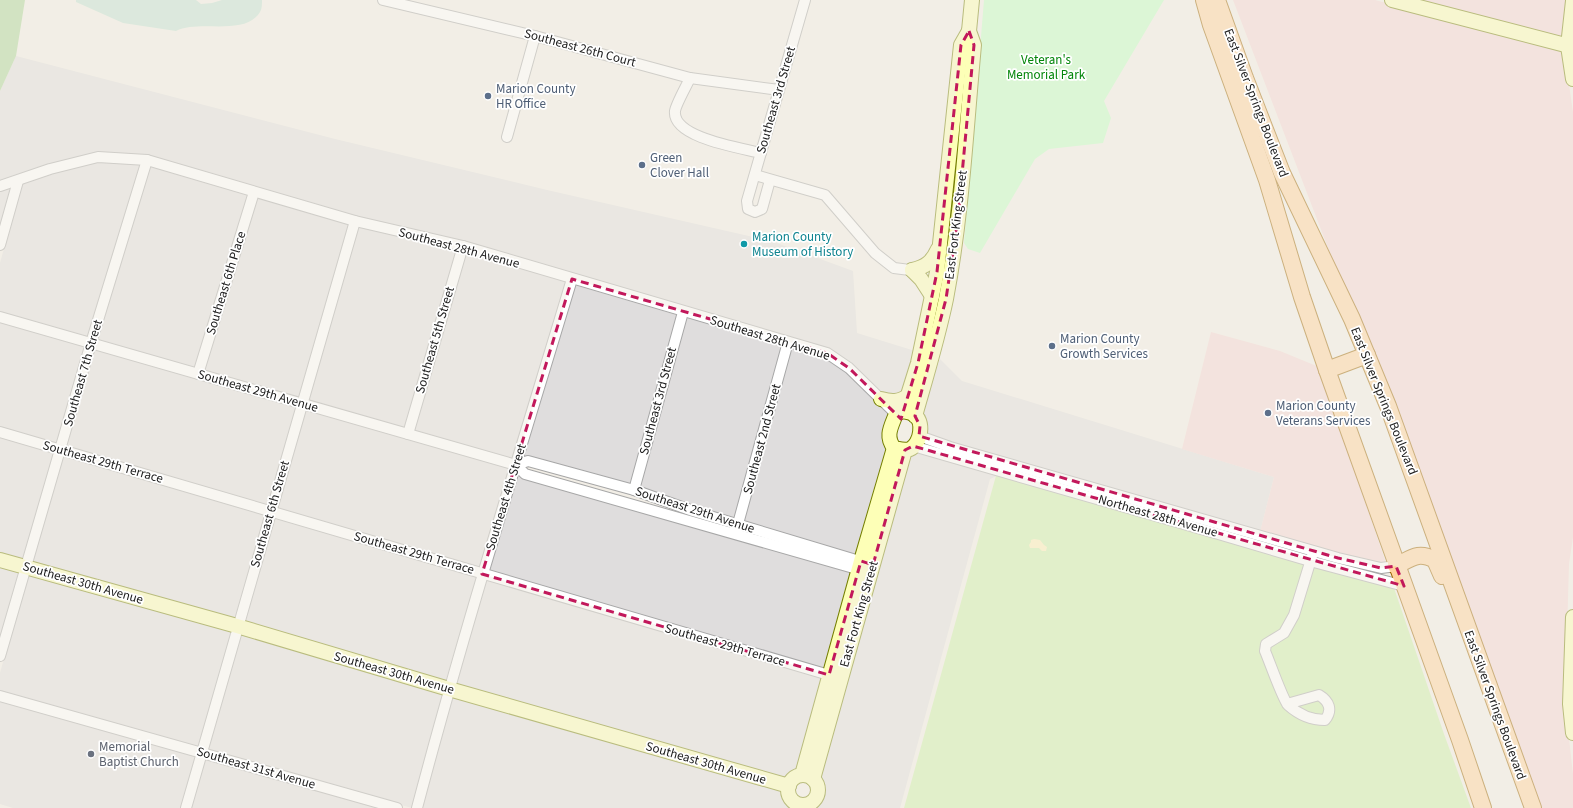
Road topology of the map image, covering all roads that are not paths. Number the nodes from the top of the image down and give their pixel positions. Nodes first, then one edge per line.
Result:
1 (383, 0) edge
2 (805, 0) edge
3 (972, 0) edge
4 (1204, 0) edge
5 (1217, 0) edge
6 (1392, 0) edge
7 (1573, 1) edge
8 (401, 2) edge
9 (969, 31) junction
10 (535, 36) junction
11 (1571, 47) edge
12 (690, 78) junction
13 (1573, 79) edge
14 (779, 90) junction
15 (507, 137) dead end
16 (761, 153) junction
17 (147, 160) junction
18 (755, 176) junction
19 (770, 180) junction
20 (18, 181) junction
21 (0, 186) edge
22 (254, 192) junction
23 (355, 221) junction
24 (941, 244) junction
25 (0, 245) edge
26 (463, 246) junction
27 (912, 270) junction
28 (943, 273) junction
29 (572, 279) junction
30 (932, 296) junction
31 (683, 312) junction
32 (0, 317) edge
33 (788, 342) junction
34 (91, 343) junction
35 (1367, 355) junction
36 (1327, 370) junction
37 (198, 374) junction
38 (908, 396) junction
39 (881, 399) junction
40 (302, 403) junction
41 (905, 414) junction
42 (0, 432) edge
43 (408, 434) junction
44 (908, 445) junction
45 (60, 450) junction
46 (516, 465) junction
47 (634, 490) junction
48 (271, 511) junction
49 (738, 524) junction
50 (735, 535) junction
51 (1313, 551) junction
52 (0, 560) edge
53 (1310, 562) junction
54 (1396, 566) junction
55 (25, 567) junction
56 (866, 567) junction
57 (482, 574) junction
58 (1404, 586) junction
59 (1573, 617) edge
60 (237, 626) junction
61 (0, 656) edge
62 (1480, 663) junction
63 (829, 675) junction
64 (449, 689) junction
65 (0, 696) edge
66 (1287, 704) dead end
67 (1573, 733) edge
68 (201, 753) junction
69 (1471, 772) junction
70 (808, 777) junction
71 (789, 786) junction
72 (800, 806) edge
73 (186, 808) edge
74 (397, 808) edge
75 (417, 808) edge
76 (1483, 808) edge
77 (1493, 808) edge
78 (1533, 808) edge

1 - 8 street, Southeast 26th Court
2 - 14 street, Southeast 3rd Street
3 - 9 street, East Fort King Street
4 - 36 main road, East Silver Springs Boulevard
5 - 35 main road, East Silver Springs Boulevard
6 - 11 street
7 - 11 street
8 - 10 street, Southeast 26th Court
9 - 24 street, East Fort King Street
9 - 28 street, East Fort King Street
10 - 12 street, Southeast 26th Court
10 - 15 street
11 - 13 street
12 - 14 street, Southeast 26th Court
12 - 16 street
14 - 16 street, Southeast 3rd Street
16 - 18 street, Southeast 3rd Street
17 - 20 street, Southeast 28th Avenue
17 - 22 street, Southeast 28th Avenue
17 - 34 street, Southeast 7th Street
18 - 19 street
18 - 19 street, Southeast 3rd Street
19 - 27 street
20 - 21 street, Southeast 28th Avenue
20 - 25 street
22 - 23 street, Southeast 28th Avenue
22 - 37 street, Southeast 6th Place
23 - 26 street, Southeast 28th Avenue
23 - 40 street, Southeast 6th Street
24 - 27 street
24 - 28 street, East Fort King Street
26 - 29 street, Southeast 28th Avenue
26 - 43 street, Southeast 5th Street
27 - 28 street
27 - 30 street
28 - 30 street, East Fort King Street
28 - 41 street, East Fort King Street
29 - 31 street, Southeast 28th Avenue
29 - 46 street, Southeast 4th Street
30 - 38 street, East Fort King Street
31 - 33 street, Southeast 28th Avenue
31 - 47 street, Southeast 3rd Street
32 - 34 street, Southeast 29th Avenue
33 - 39 street, Southeast 28th Avenue
33 - 49 street, Southeast 2nd Street
34 - 37 street, Southeast 29th Avenue
34 - 45 street, Southeast 7th Street
35 - 36 main road
35 - 62 main road, East Silver Springs Boulevard
36 - 54 main road, East Silver Springs Boulevard
37 - 40 street, Southeast 29th Avenue
38 - 39 street
38 - 41 street, East Fort King Street
39 - 41 street, Southeast 28th Avenue
40 - 43 street, Southeast 29th Avenue
40 - 48 street, Southeast 6th Street
41 - 44 street
41 - 44 street
42 - 45 street, Southeast 29th Terrace
43 - 46 street, Southeast 29th Avenue
44 - 51 street, Northeast 28th Avenue
44 - 53 street, Northeast 28th Avenue
44 - 56 street, East Fort King Street
45 - 48 street, Southeast 29th Terrace
45 - 55 street, Southeast 7th Street
46 - 47 street, Southeast 29th Avenue
46 - 50 street, Southeast 29th Avenue
46 - 57 street, Southeast 4th Street
47 - 49 street, Southeast 29th Avenue
48 - 57 street, Southeast 29th Terrace
48 - 60 street, Southeast 6th Street
49 - 50 street, Southeast 2nd Street
49 - 56 street, Southeast 29th Avenue
50 - 56 street, Southeast 29th Avenue
51 - 53 street
51 - 54 street, Northeast 28th Avenue
52 - 55 street, Southeast 30th Avenue
53 - 58 street, Northeast 28th Avenue
53 - 66 street
54 - 58 main road, East Silver Springs Boulevard
54 - 62 main road
55 - 60 street, Southeast 30th Avenue
55 - 61 street, Southeast 7th Street
56 - 63 street, East Fort King Street
56 - 70 street, East Fort King Street
57 - 63 street, Southeast 29th Terrace
57 - 64 street, Southeast 4th Street
58 - 69 main road, East Silver Springs Boulevard
59 - 67 street
60 - 64 street, Southeast 30th Avenue
60 - 68 street, Southeast 6th Street
62 - 78 main road, East Silver Springs Boulevard
63 - 70 street, East Fort King Street
64 - 71 street, Southeast 30th Avenue
64 - 75 street, Southeast 4th Street
65 - 68 street, Southeast 31st Avenue
68 - 73 street, Southeast 6th Street
68 - 74 street, Southeast 31st Avenue
69 - 76 main road, East Silver Springs Boulevard
69 - 77 main road
70 - 71 street
70 - 72 street, East Fort King Street
71 - 72 street, East Fort King Street

